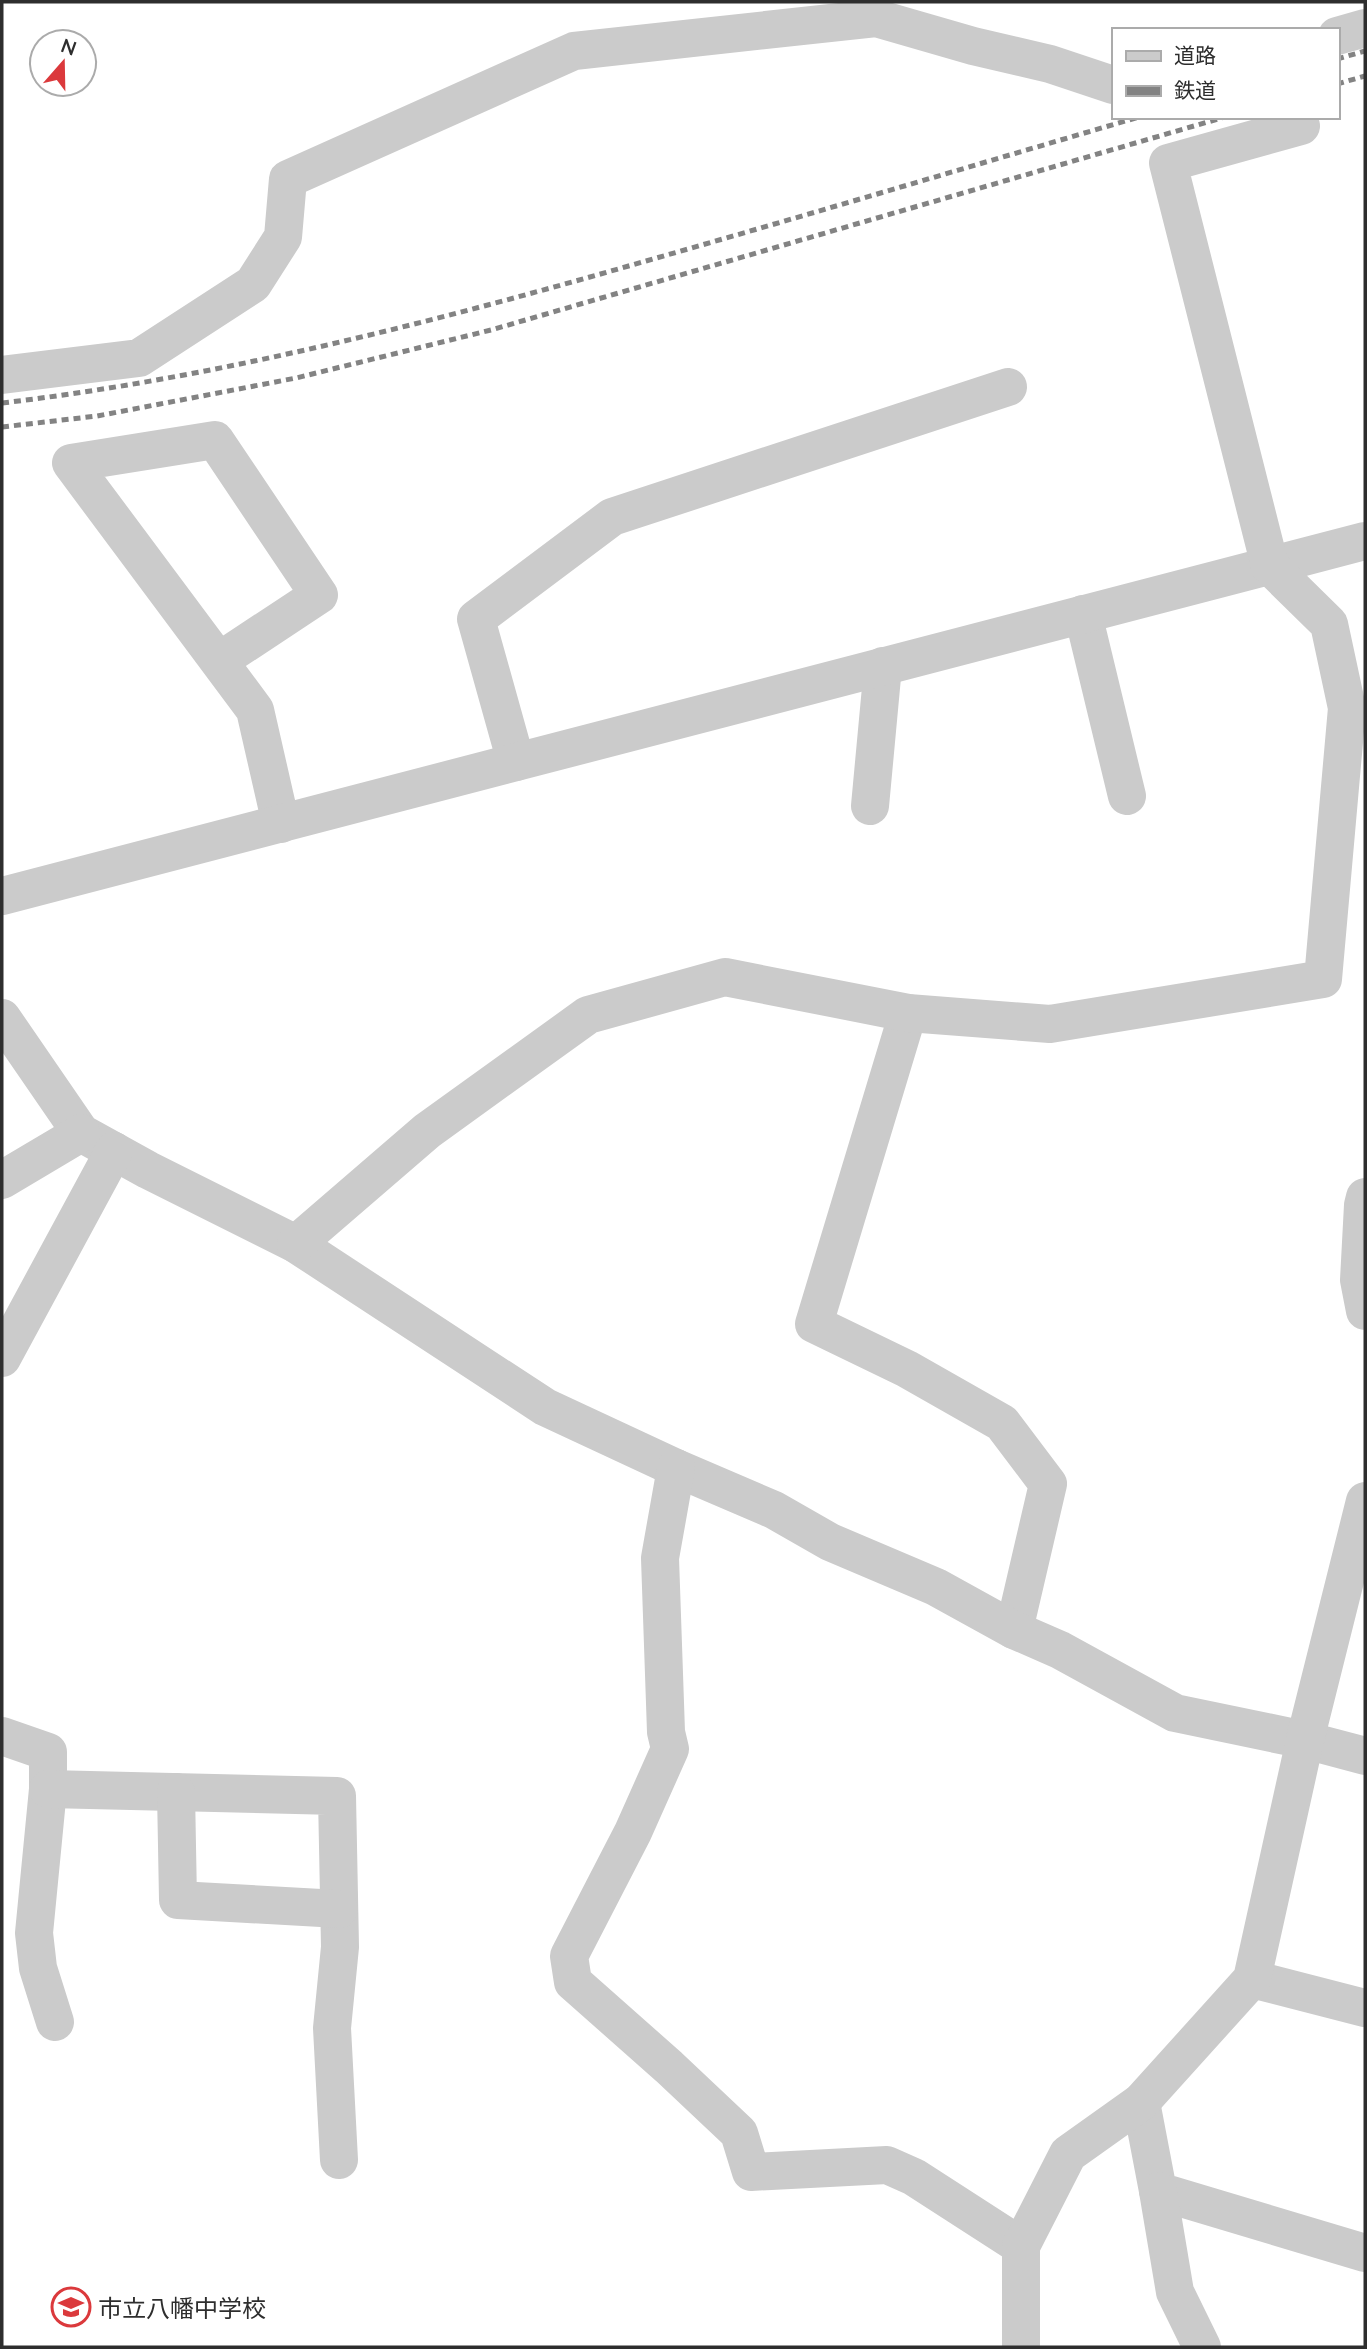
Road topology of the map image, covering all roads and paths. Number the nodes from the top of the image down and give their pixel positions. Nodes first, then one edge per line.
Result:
1 (1365, 28) edge
2 (1339, 35) edge
3 (1112, 85) edge
4 (1301, 126) dead end
5 (2, 374) edge
6 (1008, 387) dead end
7 (1365, 541) edge
8 (1270, 566) junction
9 (1083, 614) junction
10 (219, 661) junction
11 (883, 666) junction
12 (516, 762) junction
13 (1127, 796) dead end
14 (870, 806) dead end
15 (281, 824) junction
16 (2, 897) edge
17 (908, 1013) junction
18 (2, 1018) edge
19 (80, 1133) junction
20 (114, 1151) junction
21 (2, 1180) edge
22 (1365, 1196) edge
23 (296, 1244) junction
24 (1365, 1311) edge
25 (2, 1358) edge
26 (676, 1468) junction
27 (1365, 1501) edge
28 (1014, 1630) junction
29 (2, 1736) edge
30 (1305, 1740) junction
31 (1365, 1756) edge
32 (48, 1789) junction
33 (176, 1792) junction
34 (339, 1909) junction
35 (1252, 1979) junction
36 (1365, 2008) edge
37 (55, 2022) dead end
38 (1141, 2102) junction
39 (339, 2160) dead end
40 (1158, 2191) junction
41 (1021, 2246) junction
42 (1365, 2253) edge
43 (1021, 2347) edge
44 (1202, 2347) edge

1 - 2 street
3 - 5 street
4 - 8 street
6 - 12 street
7 - 8 street
8 - 9 street
8 - 17 street
9 - 11 street
9 - 13 street
10 - 10 street
10 - 15 street
11 - 12 street
11 - 14 street
12 - 15 street
15 - 16 street
17 - 23 street
17 - 28 street
18 - 19 street
19 - 20 street
19 - 21 street
20 - 23 street
20 - 25 street
22 - 24 street
23 - 26 street
26 - 28 street
26 - 41 street
27 - 30 street
28 - 30 street
29 - 32 street
30 - 31 street
30 - 35 street
32 - 33 street
32 - 37 street
33 - 34 street
33 - 34 street
34 - 39 street
35 - 36 street
35 - 38 street
38 - 40 street
38 - 41 street
40 - 42 street
40 - 44 street
41 - 43 street

